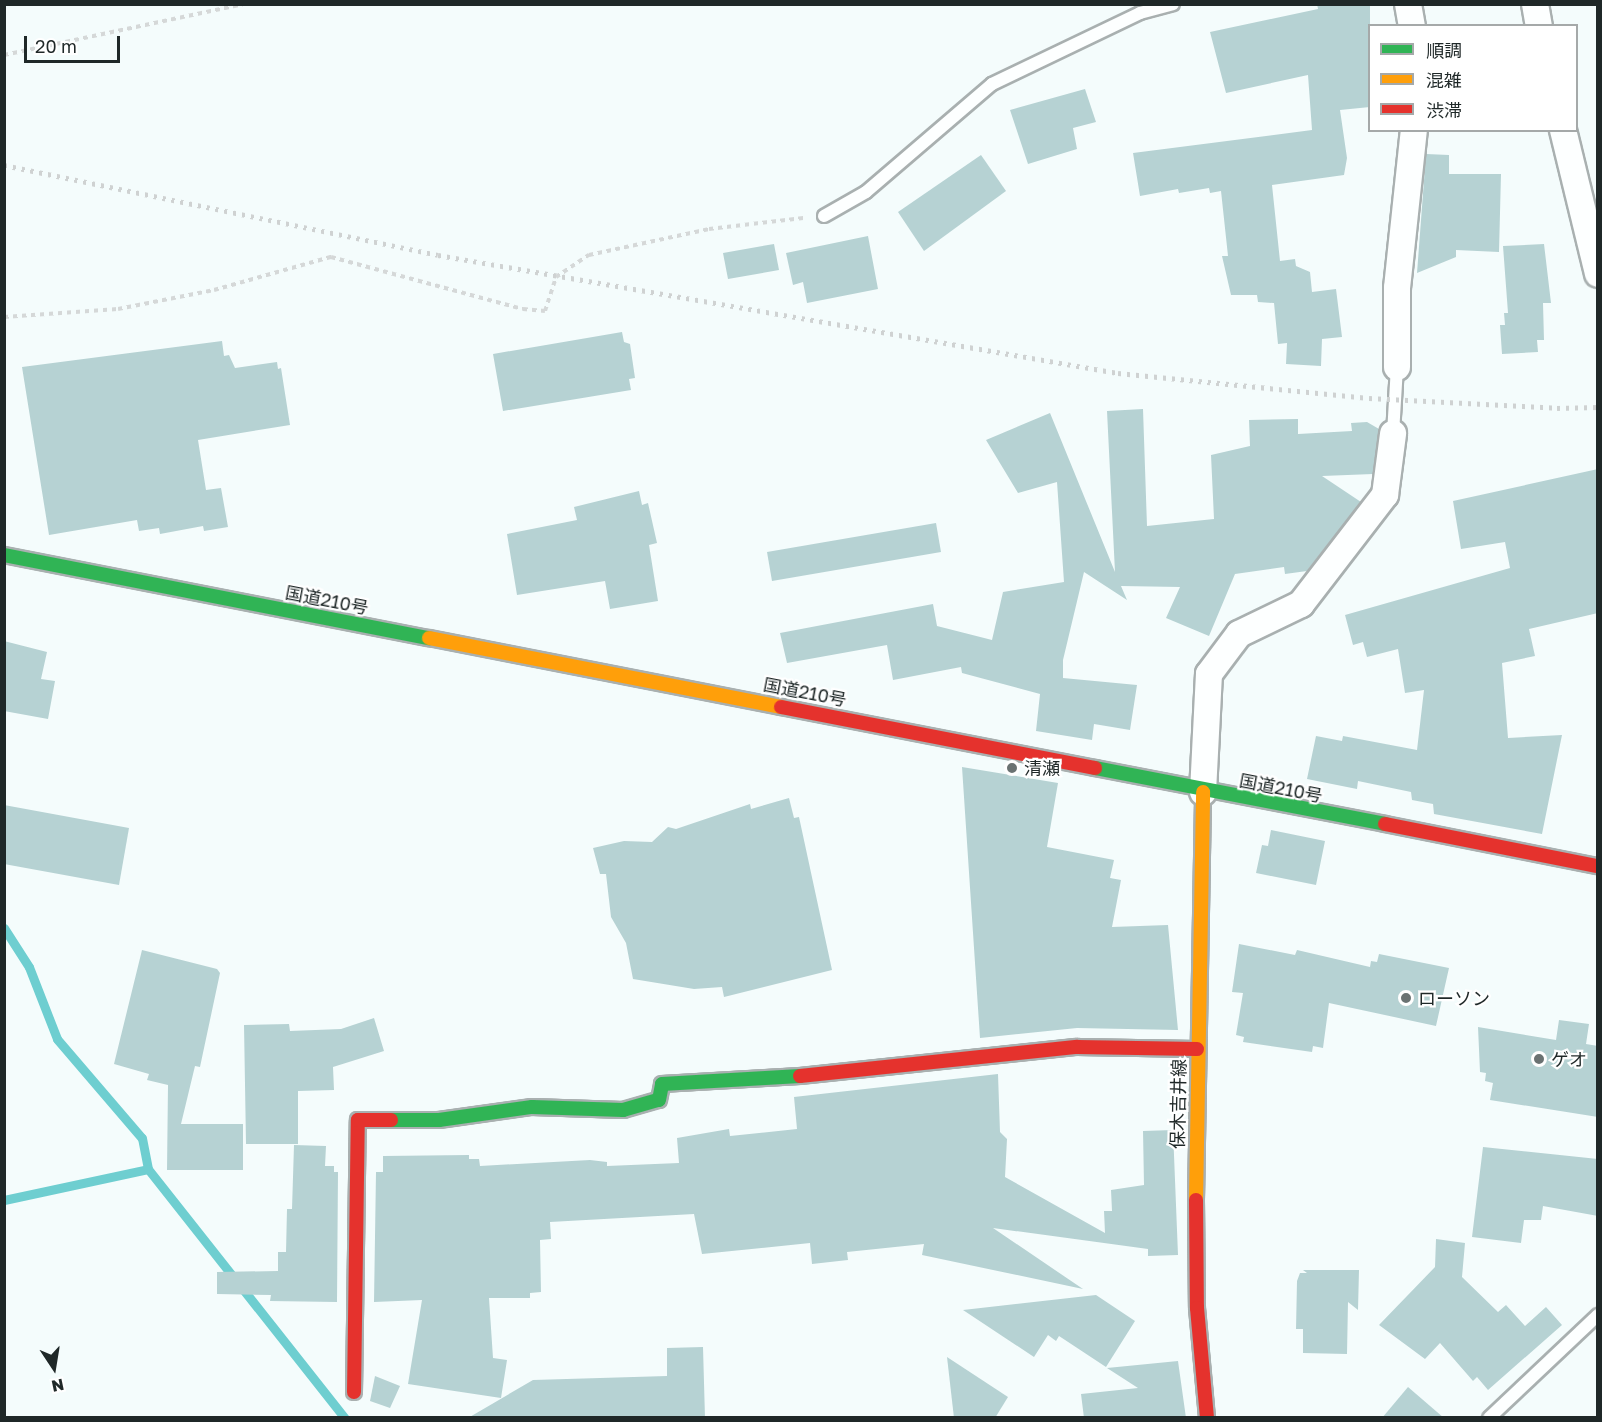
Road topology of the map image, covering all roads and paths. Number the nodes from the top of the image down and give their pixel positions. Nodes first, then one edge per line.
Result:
1 (243, 4) edge
2 (1173, 4) edge
3 (1408, 4) edge
4 (1535, 4) edge
5 (1412, 24) edge
6 (1539, 24) edge
7 (4, 55) edge
8 (1414, 132) edge
9 (1564, 132) edge
10 (1588, 191) edge
11 (824, 216) joint
12 (1598, 274) edge
13 (4, 317) edge
14 (1397, 367) joint
15 (1393, 434) joint
16 (4, 555) edge
17 (1203, 792) junction
18 (1598, 866) edge
19 (1197, 1049) junction
20 (1598, 1315) edge
21 (354, 1392) dead end
22 (1208, 1418) edge
23 (1489, 1418) edge

1 - 7 path
2 - 11 lane
3 - 5 street
4 - 6 street
8 - 14 street
9 - 10 street
10 - 12 street
11 - 13 path
14 - 15 lane
15 - 17 street
16 - 17 main road, 国道210号
17 - 18 main road, 国道210号
17 - 19 main road, 保木吉井線
19 - 21 main road
19 - 22 main road, 保木吉井線
20 - 23 lane

